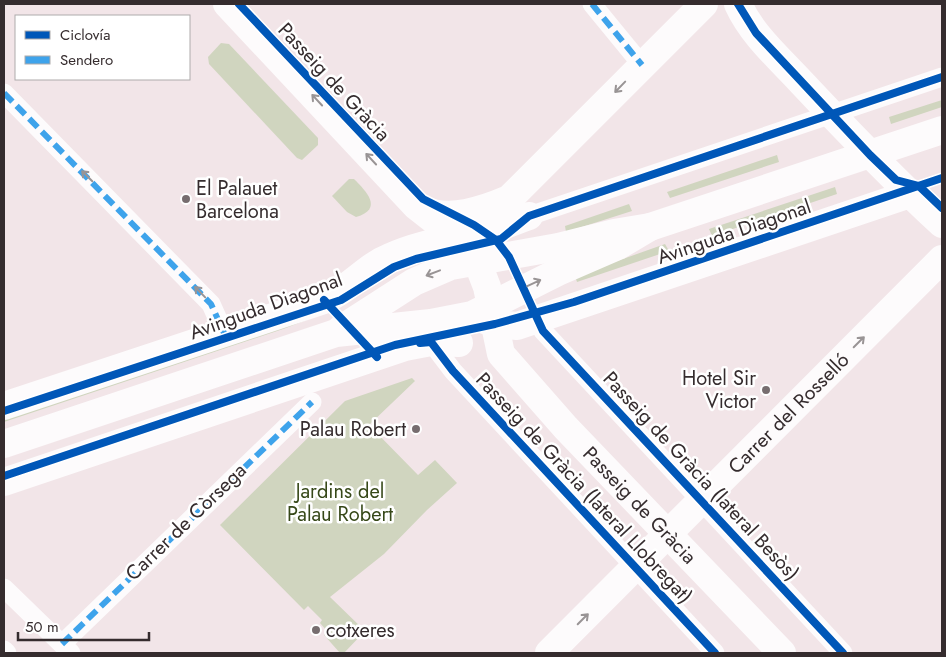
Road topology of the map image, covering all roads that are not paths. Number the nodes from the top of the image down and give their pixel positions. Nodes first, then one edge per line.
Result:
1 (592, 4) edge
2 (704, 4) edge
3 (738, 4) edge
4 (230, 5) edge
5 (642, 64) junction
6 (942, 78) edge
7 (4, 93) edge
8 (832, 114) junction
9 (942, 130) edge
10 (870, 155) junction
11 (910, 194) junction
12 (416, 206) junction
13 (529, 216) joint
14 (942, 224) edge
15 (650, 227) junction
16 (458, 237) junction
17 (942, 259) edge
18 (477, 262) junction
19 (366, 271) junction
20 (486, 315) junction
21 (416, 318) junction
22 (537, 319) junction
23 (224, 333) junction
24 (336, 333) junction
25 (501, 354) junction
26 (312, 402) dead end
27 (4, 406) edge
28 (4, 444) edge
29 (4, 482) edge
30 (701, 501) junction
31 (668, 533) junction
32 (635, 566) junction
33 (4, 588) edge
34 (4, 650) edge
35 (66, 650) edge
36 (7, 653) edge
37 (549, 653) edge
38 (715, 653) edge
39 (782, 653) edge
40 (843, 653) edge

1 - 5 street
2 - 5 street
3 - 8 street
12 -> 4 street, Passeig de Gràcia
5 -> 12 street
6 - 8 street
23 -> 7 street
8 - 10 street
8 - 13 street
9 - 10 street, Avinguda Diagonal
10 - 11 street
10 - 15 street, Avinguda Diagonal
11 - 14 street
11 - 22 street
12 - 16 street, Passeig de Gràcia
13 - 16 street
15 - 18 street, Avinguda Diagonal
20 -> 15 street, Avinguda Diagonal
16 - 18 street, Passeig de Gràcia
16 - 19 street
30 -> 17 street, Carrer del Rosselló
18 - 20 street, Passeig de Gràcia
18 -> 21 street, Avinguda Diagonal
19 - 21 street
19 - 23 street
20 - 21 street
20 - 22 street
20 - 25 street, Passeig de Gràcia
21 - 24 street
21 - 24 street, Avinguda Diagonal
21 - 25 street
21 - 29 street
21 - 32 street, Passeig de Gràcia (lateral Llobregat)
22 - 30 street, Passeig de Gràcia (lateral Besòs)
23 - 27 street
24 - 28 street
25 - 31 street, Passeig de Gràcia
26 - 35 street, Carrer de Còrsega
30 - 31 street, Carrer del Rosselló
30 - 40 street, Passeig de Gràcia (lateral Besòs)
31 - 32 street, Carrer del Rosselló
31 - 39 street, Passeig de Gràcia
37 -> 32 street, Carrer del Rosselló
32 - 38 street, Passeig de Gràcia (lateral Llobregat)
33 - 35 street
34 - 36 street

